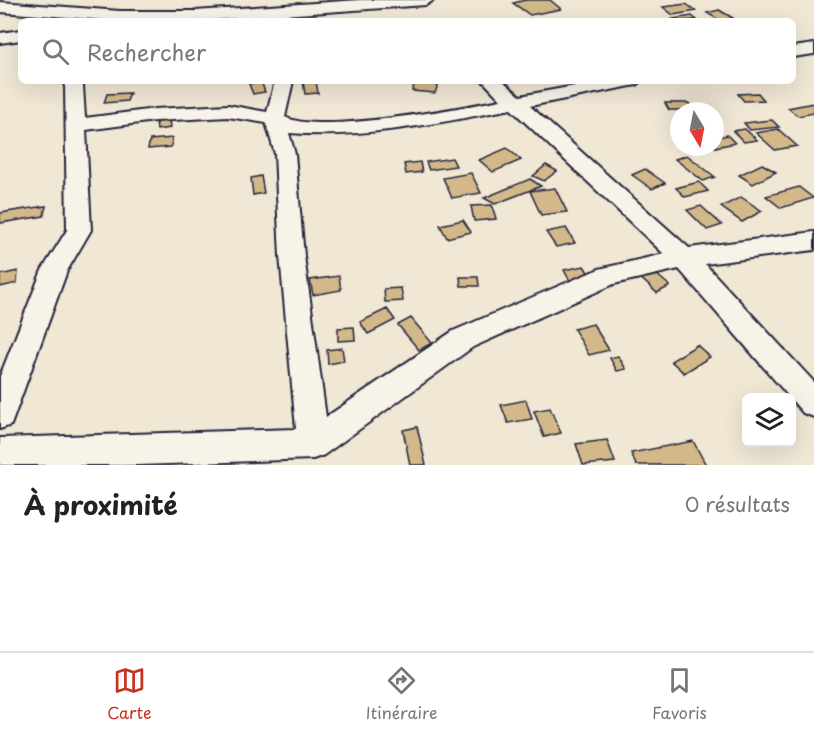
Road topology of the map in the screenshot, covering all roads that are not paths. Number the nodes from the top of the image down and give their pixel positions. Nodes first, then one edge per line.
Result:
1 (28, 0) edge
2 (136, 0) edge
3 (417, 4) edge
4 (340, 6) junction
5 (2, 8) edge
6 (120, 16) junction
7 (140, 18) edge
8 (165, 18) edge
9 (327, 18) edge
10 (18, 35) edge
11 (0, 38) edge
12 (814, 49) edge
13 (796, 52) edge
14 (75, 84) edge
15 (283, 84) edge
16 (495, 84) edge
17 (614, 84) edge
18 (513, 102) junction
19 (275, 118) junction
20 (74, 125) junction
21 (814, 241) edge
22 (684, 258) junction
23 (814, 403) edge
24 (0, 415) edge
25 (313, 444) junction
26 (0, 454) edge

1 - 5 street
2 - 6 street
3 - 4 street
4 - 8 street
4 - 9 street
5 - 6 street
6 - 7 street
10 - 11 street
12 - 13 street
14 - 20 street
15 - 19 street
16 - 18 street
17 - 18 street
18 - 19 street
18 - 22 street
19 - 20 street
19 - 25 street
20 - 24 street
21 - 22 street
22 - 23 street
22 - 25 street
25 - 26 street

